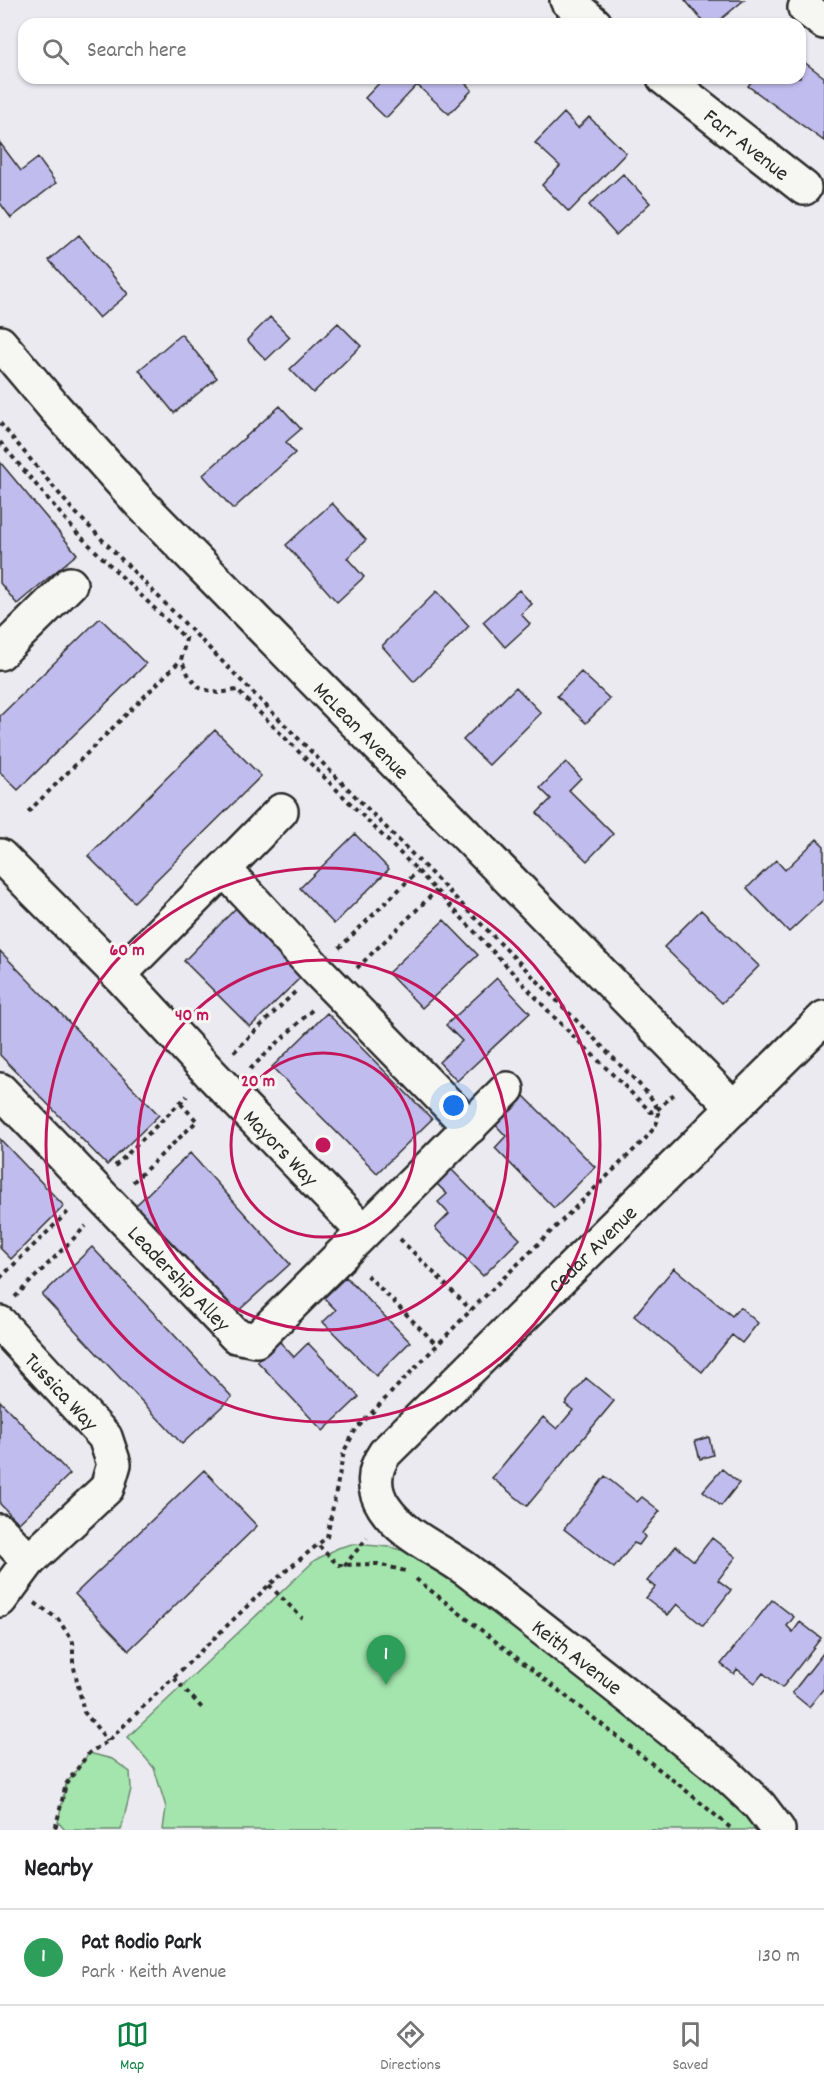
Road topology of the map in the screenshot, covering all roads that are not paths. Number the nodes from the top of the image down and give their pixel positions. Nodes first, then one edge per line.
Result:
1 (567, 0) edge
2 (589, 18) edge
3 (672, 84) edge
4 (804, 188) dead end
5 (0, 343) edge
6 (70, 584) dead end
7 (1, 651) edge
8 (281, 811) dead end
9 (3, 864) edge
10 (224, 869) junction
11 (119, 975) junction
12 (824, 1018) edge
13 (507, 1089) dead end
14 (0, 1090) edge
15 (734, 1108) junction
16 (470, 1127) junction
17 (362, 1233) junction
18 (0, 1323) edge
19 (376, 1488) joint
20 (0, 1531) edge
21 (29, 1561) junction
22 (4, 1594) edge
23 (778, 1830) edge

1 - 2 street
3 - 4 street, Farr Avenue
5 - 15 street, McLean Avenue
6 - 7 street
8 - 10 street
9 - 11 street, Mayors Way
10 - 11 street
10 - 16 street
11 - 17 street, Mayors Way
12 - 15 street, Cedar Avenue
13 - 16 street, Leadership Alley
14 - 17 street, Leadership Alley
15 - 19 street, Cedar Avenue
16 - 17 street, Leadership Alley
18 - 21 street, Tussica Way
19 - 23 street, Keith Avenue
20 - 21 street
21 - 22 street, Tussica Way

